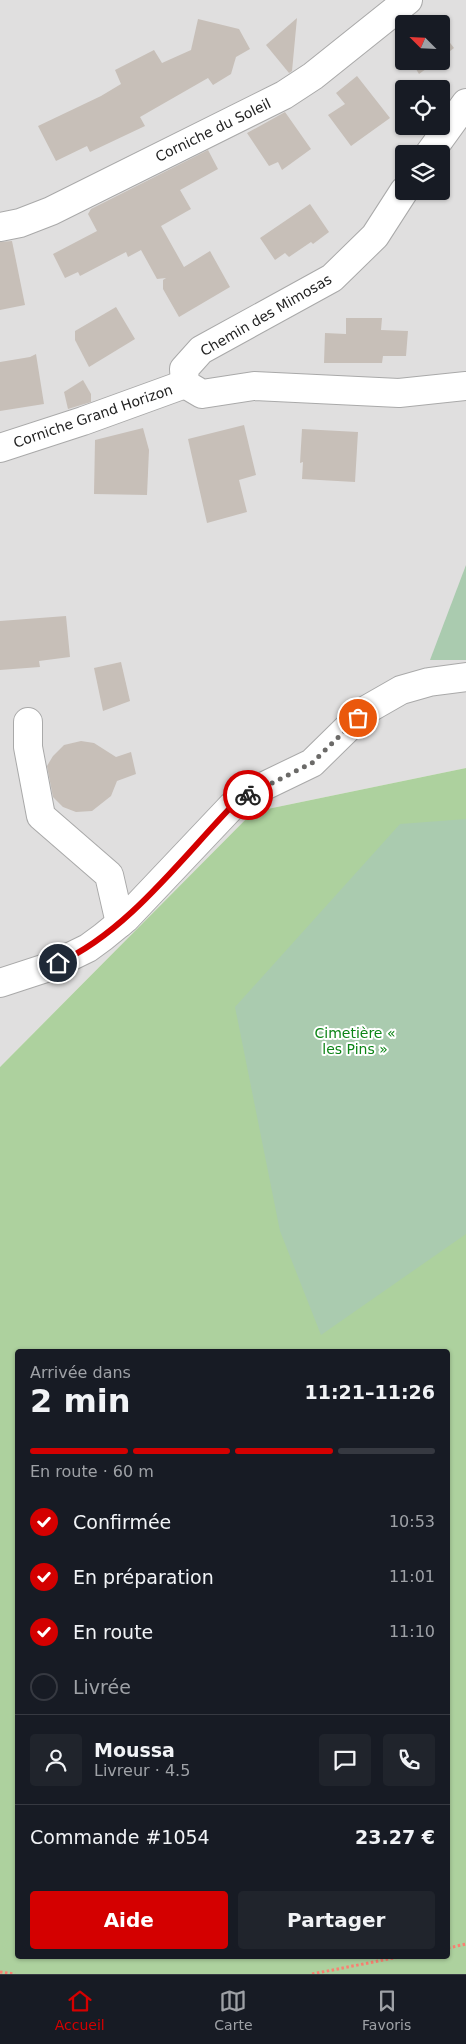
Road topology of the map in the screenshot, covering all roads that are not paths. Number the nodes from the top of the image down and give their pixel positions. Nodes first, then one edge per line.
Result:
1 (408, 0) edge
2 (466, 103) edge
3 (436, 145) edge
4 (398, 200) edge
5 (0, 228) edge
6 (185, 384) junction
7 (466, 386) edge
8 (0, 448) edge
9 (466, 677) edge
10 (28, 722) dead end
11 (120, 923) junction
12 (0, 983) edge

1 - 5 street, Corniche du Soleil
2 - 3 street
4 - 6 street, Chemin des Mimosas
6 - 7 street
6 - 8 street, Corniche Grand Horizon
9 - 11 street
10 - 11 street
11 - 12 street

